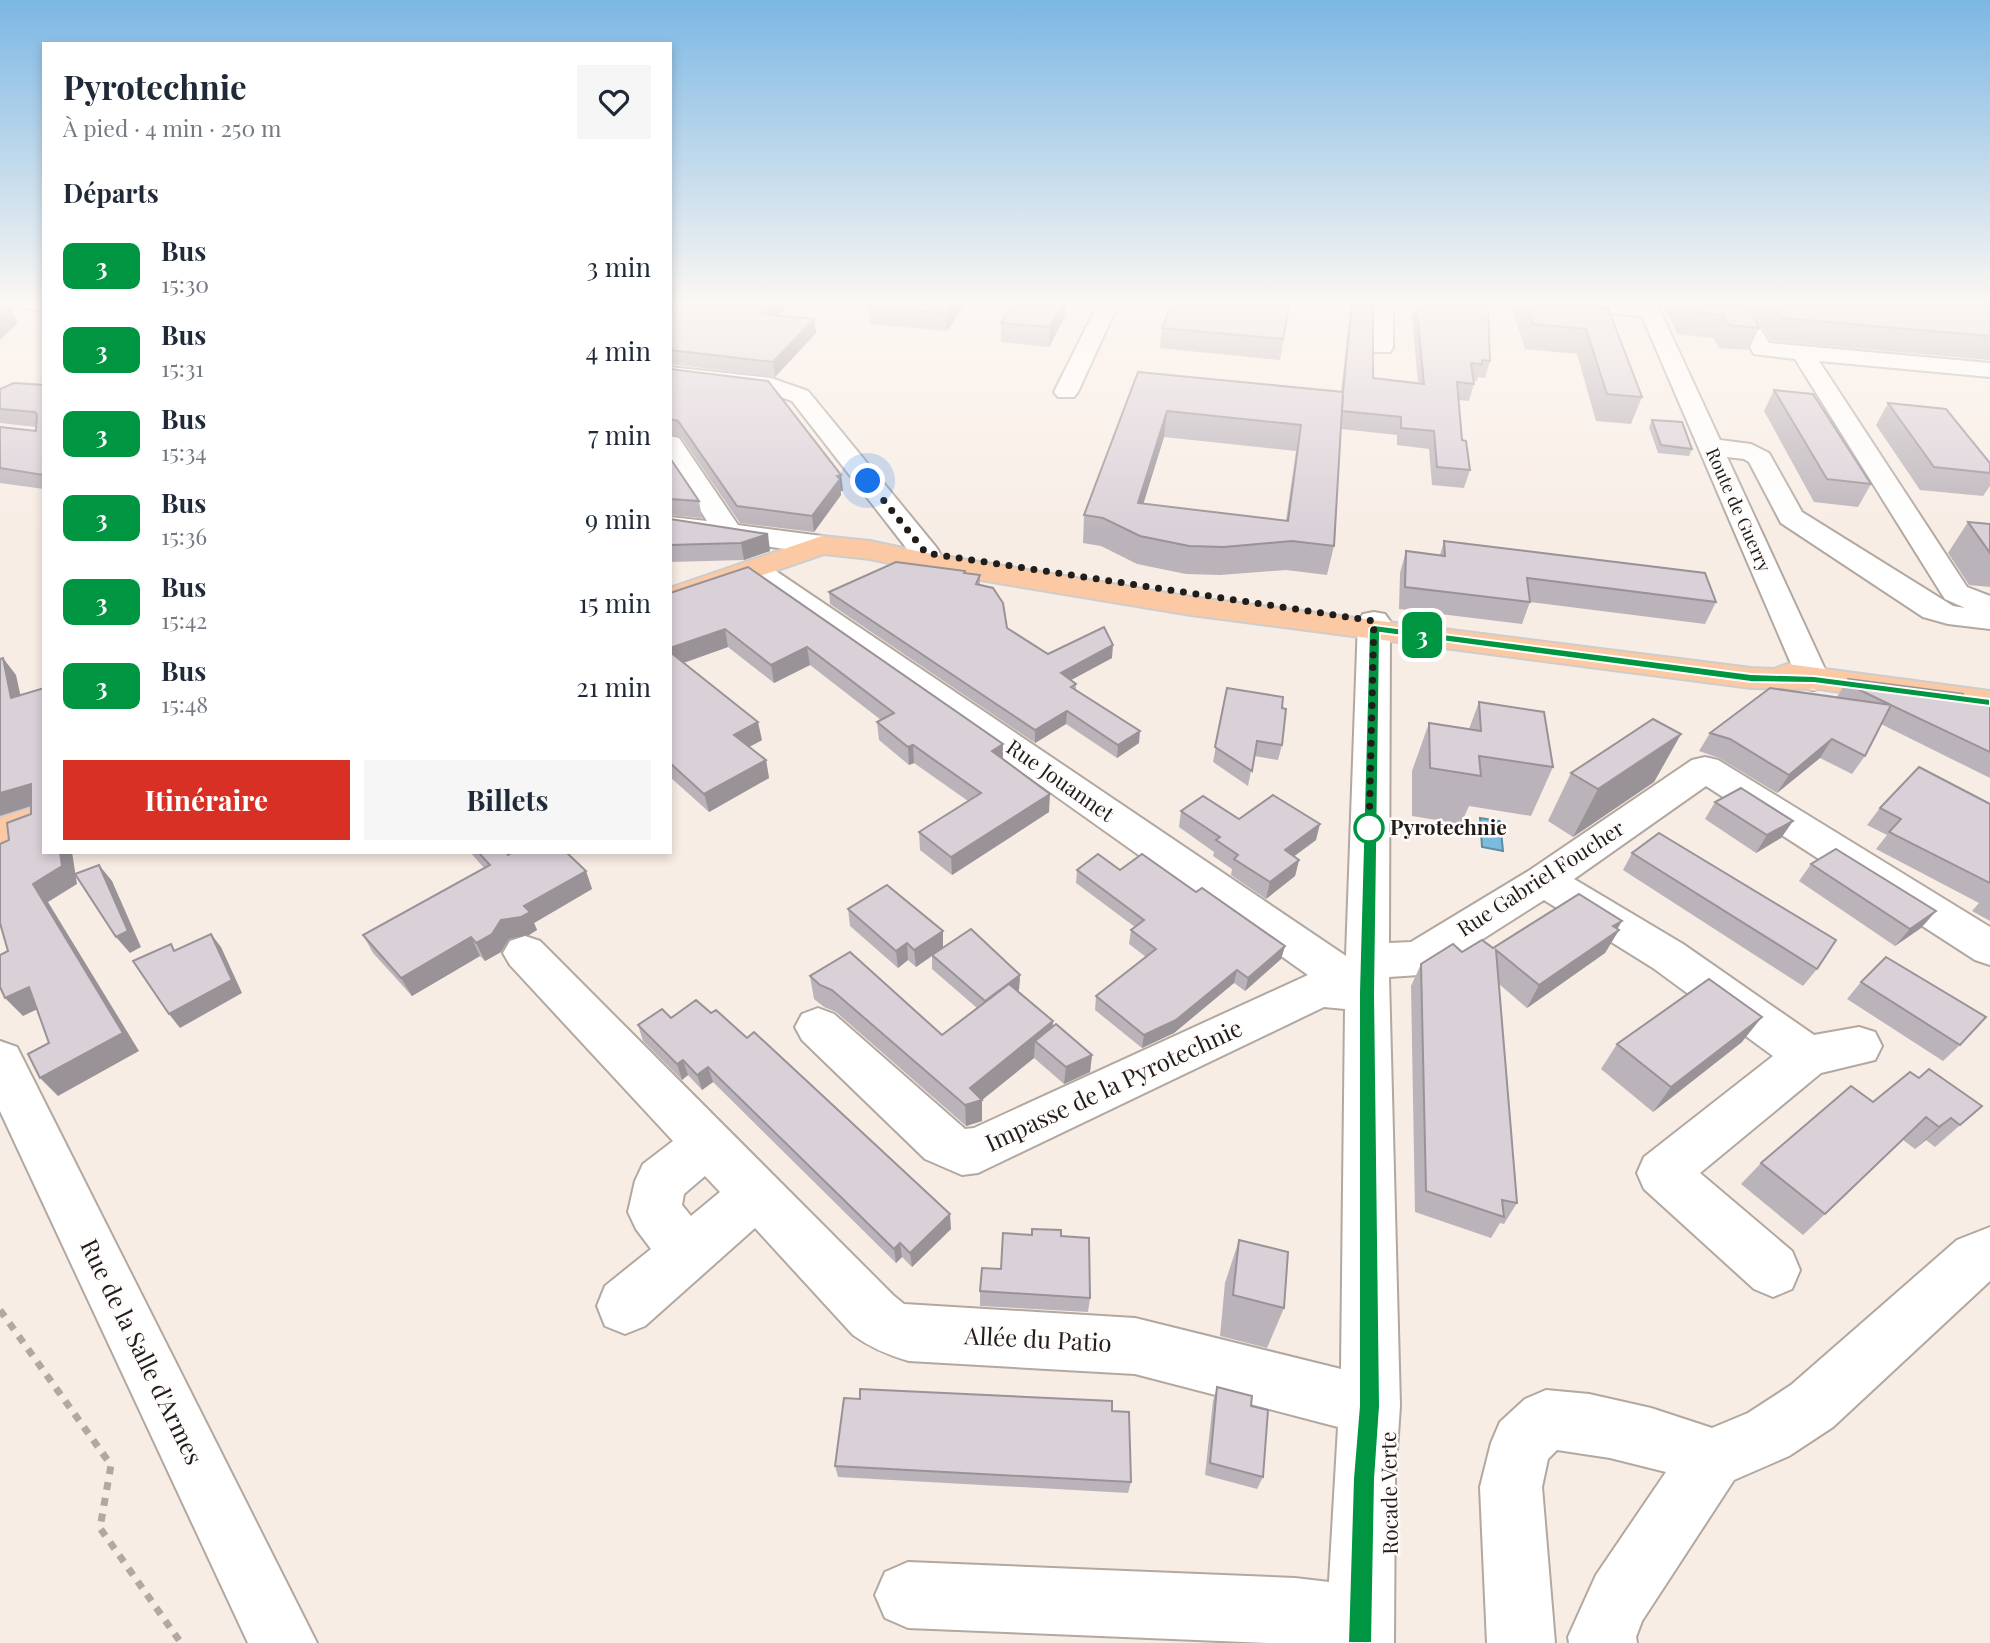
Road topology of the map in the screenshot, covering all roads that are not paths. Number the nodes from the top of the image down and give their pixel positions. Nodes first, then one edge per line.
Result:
1 (713, 379) edge
2 (1072, 379) edge
3 (1680, 379) edge
4 (1819, 379) edge
5 (1066, 392) dead end
6 (672, 446) edge
7 (1710, 447) junction
8 (672, 524) edge
9 (728, 532) junction
10 (822, 545) junction
11 (926, 558) junction
12 (754, 569) junction
13 (672, 597) edge
14 (1988, 611) edge
15 (1374, 625) junction
16 (1814, 680) junction
17 (1990, 702) edge
18 (42, 818) edge
19 (0, 832) edge
20 (1544, 880) junction
21 (1990, 948) edge
22 (525, 953) dead end
23 (1367, 978) junction
24 (818, 1027) dead end
25 (1859, 1046) dead end
26 (1808, 1056) junction
27 (0, 1061) edge
28 (708, 1143) junction
29 (755, 1194) junction
30 (688, 1252) junction
31 (1990, 1254) edge
32 (1773, 1270) dead end
33 (625, 1306) dead end
34 (1370, 1406) junction
35 (1712, 1458) junction
36 (908, 1595) dead end
37 (1360, 1631) edge
38 (275, 1639) edge
39 (1521, 1643) edge
40 (1603, 1643) edge

1 - 11 street
2 - 5 street
3 - 7 street, Route de Guerry
4 - 14 street
6 - 9 street
7 - 14 street
7 - 16 street, Route de Guerry
8 - 9 street
9 - 10 street
10 - 11 main road
10 - 12 main road
11 - 15 main road
12 - 13 main road
12 - 23 street, Rue Jouannet
15 - 16 main road
15 - 23 street
16 - 17 main road
18 - 19 main road
20 - 21 street, Rue Gabriel Foucher
20 - 23 street, Rue Gabriel Foucher
20 - 26 street
22 - 28 street, Allée du Patio
23 - 24 street, Impasse de la Pyrotechnie
23 - 34 street
25 - 26 street
26 - 32 street
27 - 38 street, Rue de la Salle d'Armes
28 - 29 street, Allée du Patio
28 - 30 street
29 - 30 street
29 - 34 street, Allée du Patio
30 - 33 street
31 - 35 street
34 - 37 street
35 - 39 street
35 - 40 street
36 - 37 street

